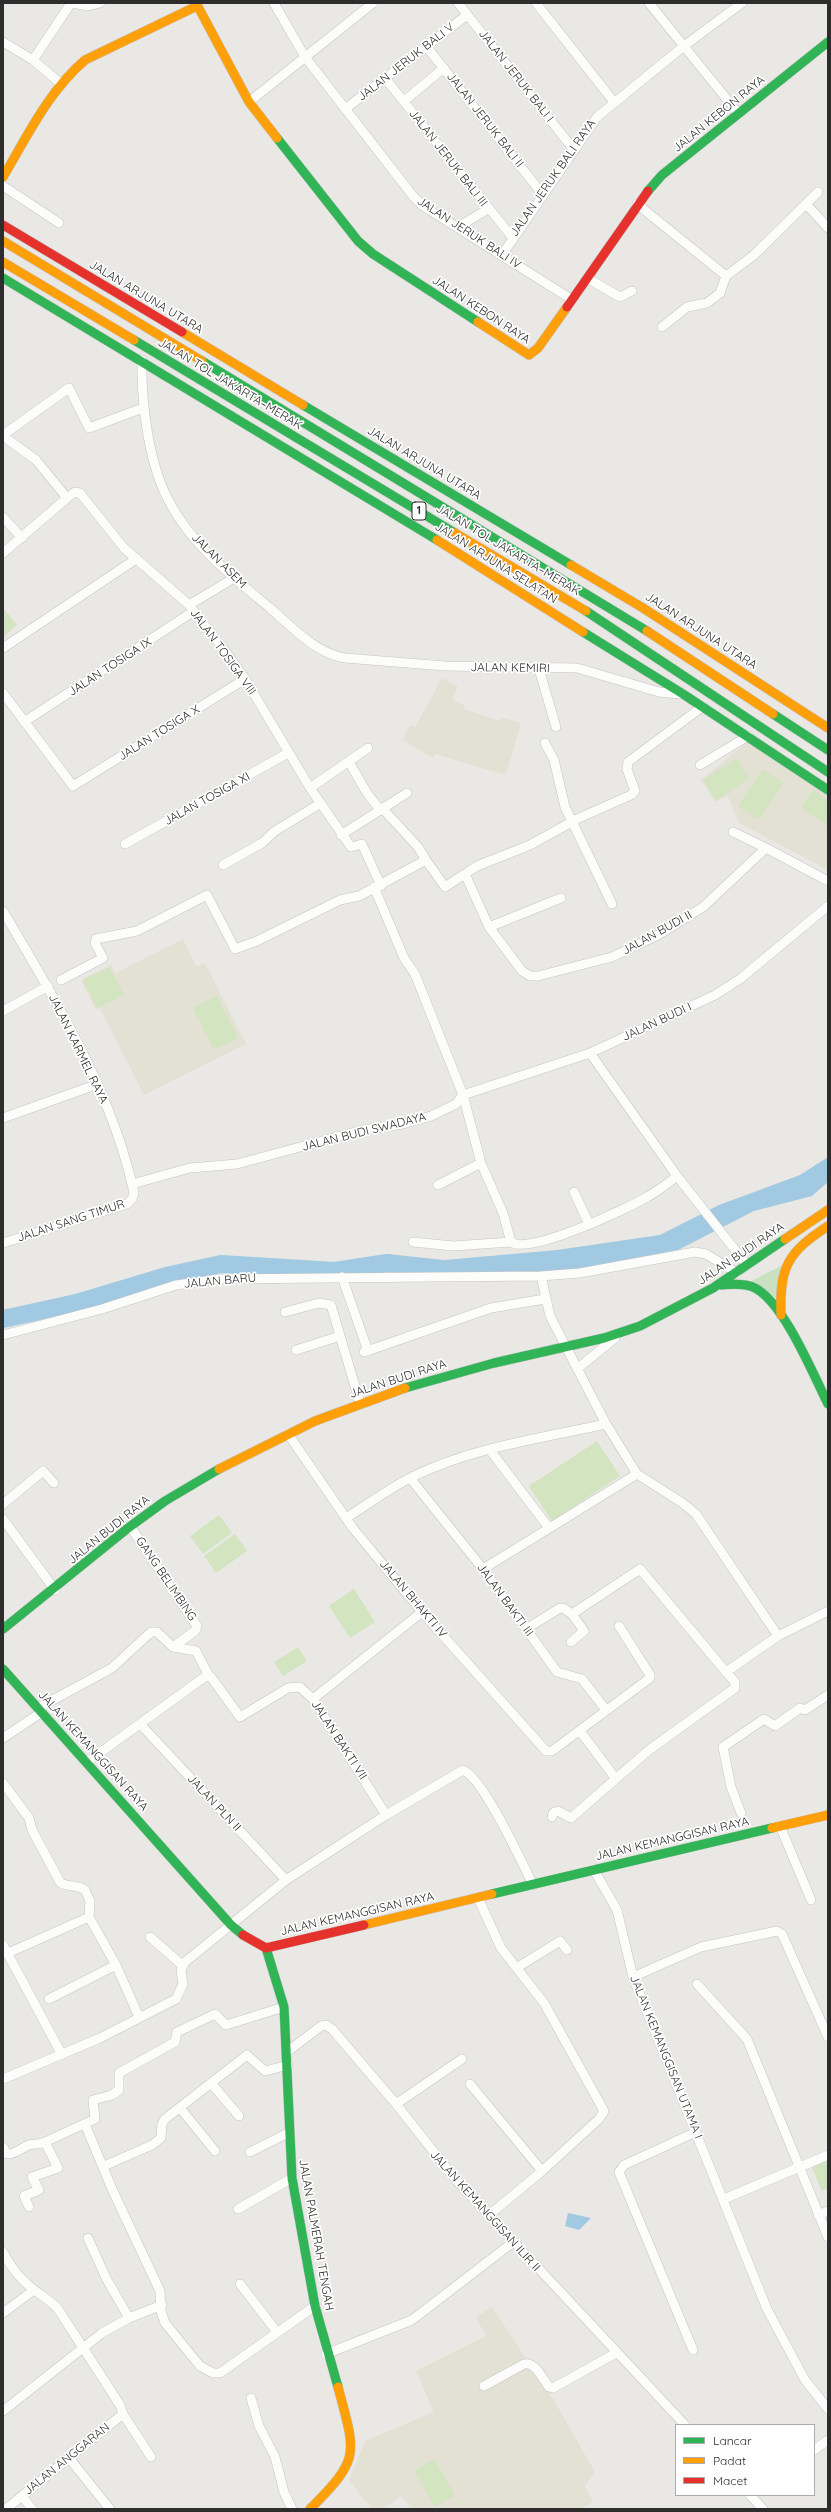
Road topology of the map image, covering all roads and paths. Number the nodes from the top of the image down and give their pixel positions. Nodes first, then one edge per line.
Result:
1 (71, 3) edge
2 (100, 3) edge
3 (274, 3) edge
4 (373, 3) edge
5 (458, 3) edge
6 (536, 3) edge
7 (649, 3) edge
8 (196, 4) edge
9 (739, 4) edge
10 (467, 14) junction
11 (3, 42) edge
12 (828, 42) edge
13 (426, 46) junction
14 (684, 46) junction
15 (305, 57) junction
16 (33, 60) junction
17 (444, 68) junction
18 (385, 78) junction
19 (58, 81) junction
20 (404, 101) junction
21 (249, 102) junction
22 (614, 102) junction
23 (345, 109) junction
24 (738, 113) junction
25 (574, 150) junction
26 (3, 178) edge
27 (3, 186) edge
28 (818, 192) dead end
29 (543, 194) junction
30 (637, 204) junction
31 (806, 204) junction
32 (488, 209) junction
33 (59, 223) dead end
34 (3, 225) edge
35 (458, 227) junction
36 (828, 228) edge
37 (512, 237) junction
38 (3, 241) edge
39 (502, 254) junction
40 (3, 262) edge
41 (726, 276) junction
42 (3, 278) edge
43 (587, 278) junction
44 (632, 291) dead end
45 (572, 299) junction
46 (662, 327) dead end
47 (142, 360) junction
48 (143, 408) junction
49 (3, 436) edge
50 (68, 498) junction
51 (3, 517) edge
52 (22, 538) junction
53 (3, 553) edge
54 (136, 558) junction
55 (234, 578) junction
56 (192, 608) junction
57 (3, 648) edge
58 (335, 656) joint
59 (539, 669) junction
60 (245, 680) junction
61 (3, 693) edge
62 (683, 694) junction
63 (702, 707) junction
64 (24, 722) junction
65 (556, 727) dead end
66 (828, 728) edge
67 (748, 736) junction
68 (545, 743) dead end
69 (368, 748) dead end
70 (828, 750) edge
71 (288, 753) junction
72 (349, 762) junction
73 (700, 764) dead end
74 (828, 772) edge
75 (310, 788) junction
76 (828, 790) edge
77 (408, 793) dead end
78 (320, 804) junction
79 (381, 809) junction
80 (572, 821) junction
81 (733, 832) dead end
82 (341, 835) junction
83 (125, 844) dead end
84 (766, 848) junction
85 (426, 860) junction
86 (223, 865) dead end
87 (465, 874) junction
88 (828, 881) edge
89 (378, 886) junction
90 (560, 898) dead end
91 (612, 904) dead end
92 (828, 906) edge
93 (3, 912) edge
94 (489, 927) junction
95 (61, 980) dead end
96 (48, 986) junction
97 (3, 1011) edge
98 (590, 1053) junction
99 (98, 1084) junction
100 (463, 1095) junction
101 (3, 1118) edge
102 (481, 1163) junction
103 (677, 1176) junction
104 (132, 1184) junction
105 (438, 1185) dead end
106 (574, 1192) dead end
107 (134, 1193) joint
108 (828, 1210) edge
109 (589, 1224) junction
110 (828, 1226) edge
111 (413, 1242) dead end
112 (512, 1242) junction
113 (3, 1243) edge
114 (747, 1265) junction
115 (737, 1273) junction
116 (541, 1276) junction
117 (342, 1277) junction
118 (721, 1285) junction
119 (545, 1299) junction
120 (285, 1312) dead end
121 (782, 1315) junction
122 (622, 1332) junction
123 (3, 1335) edge
124 (340, 1336) junction
125 (566, 1348) junction
126 (296, 1350) dead end
127 (578, 1369) junction
128 (360, 1403) junction
129 (828, 1404) edge
130 (606, 1424) junction
131 (288, 1434) junction
132 (490, 1450) junction
133 (637, 1474) junction
134 (410, 1478) junction
135 (54, 1483) dead end
136 (3, 1504) edge
137 (346, 1518) junction
138 (3, 1519) edge
139 (130, 1526) junction
140 (550, 1528) junction
141 (483, 1569) junction
142 (55, 1590) junction
143 (828, 1611) edge
144 (422, 1612) junction
145 (572, 1614) junction
146 (619, 1626) dead end
147 (3, 1629) edge
148 (526, 1629) junction
149 (778, 1636) junction
150 (571, 1642) dead end
151 (173, 1647) junction
152 (3, 1669) edge
153 (726, 1672) junction
154 (209, 1676) junction
155 (828, 1695) edge
156 (313, 1699) junction
157 (40, 1710) junction
158 (606, 1710) junction
159 (141, 1725) junction
160 (580, 1731) junction
161 (3, 1738) edge
162 (91, 1759) junction
163 (616, 1779) junction
164 (3, 1783) edge
165 (741, 1813) dead end
166 (386, 1815) junction
167 (828, 1815) edge
168 (552, 1818) dead end
169 (780, 1826) junction
170 (594, 1870) junction
171 (286, 1880) junction
172 (533, 1885) junction
173 (478, 1898) junction
174 (811, 1900) dead end
175 (89, 1917) junction
176 (232, 1925) junction
177 (150, 1937) dead end
178 (266, 1948) junction
179 (5, 1949) edge
180 (567, 1950) dead end
181 (116, 1965) junction
182 (182, 1965) junction
183 (518, 1967) junction
184 (633, 1977) junction
185 (697, 1984) dead end
186 (50, 1999) dead end
187 (284, 2007) junction
188 (140, 2017) junction
189 (828, 2037) edge
190 (287, 2052) junction
191 (62, 2055) junction
192 (462, 2059) dead end
193 (288, 2065) junction
194 (3, 2079) edge
195 (211, 2083) junction
196 (470, 2084) dead end
197 (396, 2104) junction
198 (180, 2108) junction
199 (239, 2116) dead end
200 (85, 2124) junction
201 (288, 2132) junction
202 (696, 2132) junction
203 (45, 2142) junction
204 (3, 2146) edge
205 (215, 2151) dead end
206 (250, 2152) dead end
207 (828, 2155) edge
208 (104, 2166) junction
209 (799, 2167) junction
210 (542, 2171) junction
211 (292, 2178) junction
212 (724, 2199) junction
213 (29, 2207) dead end
214 (238, 2209) dead end
215 (828, 2211) edge
216 (818, 2215) junction
217 (488, 2216) junction
218 (88, 2238) dead end
219 (828, 2238) edge
220 (512, 2243) junction
221 (3, 2252) edge
222 (6, 2267) edge
223 (240, 2284) dead end
224 (34, 2290) junction
225 (162, 2305) junction
226 (315, 2306) junction
227 (3, 2313) edge
228 (129, 2318) junction
229 (277, 2332) junction
230 (83, 2349) junction
231 (693, 2350) dead end
232 (616, 2353) junction
233 (326, 2354) junction
234 (484, 2386) dead end
235 (251, 2398) dead end
236 (828, 2409) edge
237 (3, 2411) edge
238 (122, 2411) junction
239 (684, 2424) edge
240 (828, 2440) edge
241 (815, 2449) edge
242 (151, 2457) dead end
243 (70, 2458) junction
244 (22, 2496) junction
245 (751, 2496) edge
246 (6, 2509) edge
247 (32, 2509) edge
248 (110, 2509) edge
249 (292, 2509) edge
250 (310, 2509) edge
251 (762, 2509) edge

1 - 2 street
1 - 16 street
3 - 15 street, JALAN JERUK BALI IV
4 - 15 street
5 - 10 street, JALAN JERUK BALI I
6 - 22 street
7 - 14 street
8 - 19 main road
8 - 21 main road, JALAN KEBON RAYA
9 - 14 street, JALAN JERUK BALI RAYA
10 - 13 street, JALAN JERUK BALI V
10 - 25 street, JALAN JERUK BALI I
11 - 16 street
12 - 24 main road, JALAN KEBON RAYA
13 - 17 street, JALAN JERUK BALI II
13 - 18 street, JALAN JERUK BALI V
14 - 22 street, JALAN JERUK BALI RAYA
14 - 24 street
15 - 21 street
15 - 23 street, JALAN JERUK BALI IV
16 - 19 street
17 - 20 street
17 - 29 street, JALAN JERUK BALI II
18 - 20 street, JALAN JERUK BALI III
18 - 23 street, JALAN JERUK BALI V
19 - 26 main road
20 - 32 street, JALAN JERUK BALI III
21 - 45 main road, JALAN KEBON RAYA
22 - 25 street, JALAN JERUK BALI RAYA
23 - 35 street, JALAN JERUK BALI IV
24 - 30 main road, JALAN KEBON RAYA
25 - 29 street, JALAN JERUK BALI RAYA
27 - 33 street
28 - 31 street
29 - 37 street, JALAN JERUK BALI RAYA
30 - 41 street
30 - 43 main road, JALAN KEBON RAYA
31 - 36 street
31 - 41 street
32 - 35 street
32 - 37 street, JALAN JERUK BALI III
34 - 66 main road, JALAN ARJUNA UTARA
35 - 39 street, JALAN JERUK BALI IV
37 - 39 street, JALAN JERUK BALI RAYA
38 - 70 main road, JALAN TOL JAKARTA–MERAK / 1
39 - 45 street, JALAN JERUK BALI IV
40 - 74 main road, JALAN TOL JAKARTA–MERAK / 1
41 - 46 street
42 - 47 main road, JALAN ARJUNA SELATAN
43 - 44 street
43 - 45 main road, JALAN KEBON RAYA
47 - 48 street, JALAN ASEM
47 - 62 main road, JALAN ARJUNA SELATAN
48 - 49 street
48 - 55 street, JALAN ASEM
49 - 50 street
50 - 52 street
50 - 54 street, JALAN TOSIGA VIII
51 - 52 street
52 - 53 street
54 - 56 street, JALAN TOSIGA VIII
54 - 57 street
55 - 56 street, JALAN TOSIGA IX
55 - 58 street, JALAN ASEM
56 - 60 street, JALAN TOSIGA VIII
56 - 64 street, JALAN TOSIGA IX
58 - 59 street, JALAN KEMIRI
59 - 62 street, JALAN KEMIRI
59 - 65 street
60 - 64 street, JALAN TOSIGA X
60 - 71 street, JALAN TOSIGA VIII
61 - 64 street
62 - 63 main road, JALAN ARJUNA SELATAN
63 - 67 main road, JALAN ARJUNA SELATAN
63 - 80 street
67 - 73 street
67 - 76 main road, JALAN ARJUNA SELATAN
68 - 80 street
69 - 72 street
71 - 75 street, JALAN TOSIGA VIII
71 - 83 street, JALAN TOSIGA XI
72 - 75 street
72 - 79 street
75 - 78 street, JALAN TOSIGA VIII
77 - 79 street
78 - 82 street, JALAN TOSIGA VIII
78 - 86 street
79 - 82 street
79 - 85 street
80 - 87 street
80 - 91 street
81 - 84 street
82 - 89 street, JALAN TOSIGA VIII
84 - 88 street
84 - 94 street, JALAN BUDI II
85 - 87 street
85 - 89 street
87 - 94 street, JALAN BUDI II
89 - 95 street
89 - 100 street
90 - 94 street
92 - 98 street, JALAN BUDI I
93 - 96 street, JALAN KARMEL RAYA
96 - 97 street
96 - 99 street, JALAN KARMEL RAYA
98 - 100 street, JALAN BUDI I
98 - 103 street
99 - 101 street
99 - 104 street, JALAN KARMEL RAYA
100 - 102 street
100 - 104 street, JALAN BUDI SWADAYA
102 - 105 street
102 - 112 street
103 - 109 street
103 - 114 street
104 - 107 street, JALAN KARMEL RAYA
106 - 109 street
107 - 113 street, JALAN SANG TIMUR
108 - 114 main road, JALAN BUDI RAYA
109 - 112 street
110 - 121 main road
111 - 112 street
114 - 115 main road, JALAN BUDI RAYA
115 - 116 street, JALAN BARU
115 - 118 main road, JALAN BUDI RAYA
116 - 117 street, JALAN BARU
116 - 119 street
117 - 119 street
117 - 123 street, JALAN BARU
118 - 121 main road
118 - 122 main road, JALAN BUDI RAYA
119 - 125 street
120 - 124 street
121 - 129 main road
122 - 125 main road, JALAN BUDI RAYA
122 - 127 street
124 - 126 street
124 - 128 street
125 - 127 street
125 - 128 main road, JALAN BUDI RAYA
127 - 130 street
128 - 131 main road, JALAN BUDI RAYA
130 - 132 street
130 - 133 street
131 - 137 street, JALAN BHAKTI IV
131 - 139 main road, JALAN BUDI RAYA
132 - 134 street
132 - 140 street
133 - 140 street
133 - 149 street
134 - 137 street
134 - 141 street, JALAN BAKTI III
135 - 136 street
137 - 144 street, JALAN BHAKTI IV
138 - 142 street
139 - 142 main road, JALAN BUDI RAYA
139 - 151 street, GANG BELIMBING
140 - 141 street
141 - 148 street, JALAN BAKTI III
142 - 147 main road, JALAN BUDI RAYA
143 - 149 street
144 - 156 street
144 - 160 street, JALAN BHAKTI IV
145 - 148 street
145 - 150 street
145 - 153 street
146 - 158 street
148 - 158 street, JALAN BAKTI III
149 - 153 street
151 - 154 street
151 - 157 street
152 - 157 main road, JALAN KEMANGGISAN RAYA
153 - 163 street
154 - 156 street, JALAN BAKTI VII
154 - 159 street
155 - 165 street
156 - 166 street, JALAN BAKTI VII
157 - 161 street
157 - 162 main road, JALAN KEMANGGISAN RAYA
158 - 160 street
159 - 162 street
159 - 171 street, JALAN PLN II
160 - 163 street
162 - 176 main road, JALAN KEMANGGISAN RAYA
163 - 168 street
164 - 175 street
166 - 171 street
166 - 172 street
167 - 169 main road, JALAN KEMANGGISAN RAYA
169 - 170 main road, JALAN KEMANGGISAN RAYA
169 - 174 street
170 - 172 main road, JALAN KEMANGGISAN RAYA
170 - 184 street, JALAN KEMANGGISAN UTAMA I
171 - 176 street
172 - 173 main road, JALAN KEMANGGISAN RAYA
173 - 178 main road, JALAN KEMANGGISAN RAYA
173 - 183 street
175 - 179 street
175 - 181 street
176 - 178 main road, JALAN KEMANGGISAN RAYA
176 - 182 street
177 - 182 street
178 - 187 main road, JALAN PALMERAH TENGAH
179 - 191 street
180 - 183 street
181 - 186 street
181 - 188 street
182 - 188 street
183 - 210 street
184 - 189 street
184 - 202 street, JALAN KEMANGGISAN UTAMA I
185 - 209 street
187 - 190 main road, JALAN PALMERAH TENGAH
187 - 200 street
188 - 191 street
190 - 193 main road, JALAN PALMERAH TENGAH
190 - 197 street, JALAN KEMANGGISAN ILIR II
191 - 194 street
192 - 197 street
193 - 195 street
193 - 201 main road, JALAN PALMERAH TENGAH
195 - 198 street
195 - 199 street
196 - 210 street
197 - 217 street, JALAN KEMANGGISAN ILIR II
198 - 205 street
198 - 208 street
200 - 203 street
200 - 208 street
201 - 206 street
201 - 211 main road, JALAN PALMERAH TENGAH
202 - 212 street, JALAN KEMANGGISAN UTAMA I
202 - 231 street
203 - 204 street
203 - 213 street
207 - 209 street
208 - 225 street
209 - 212 street
209 - 216 street
210 - 217 street
211 - 214 street
211 - 226 main road, JALAN PALMERAH TENGAH
212 - 236 street, JALAN KEMANGGISAN UTAMA I
215 - 216 street
216 - 219 street
217 - 220 street, JALAN KEMANGGISAN ILIR II
218 - 228 street
220 - 232 street, JALAN KEMANGGISAN ILIR II
220 - 233 street
221 - 222 street
222 - 224 street
223 - 229 street
224 - 227 street
224 - 230 street
225 - 228 street
225 - 229 street
226 - 229 street
226 - 233 main road, JALAN PALMERAH TENGAH
228 - 230 street
230 - 237 street
230 - 238 street
232 - 234 street
232 - 239 street, JALAN KEMANGGISAN ILIR II
233 - 250 main road, JALAN PALMERAH TENGAH
235 - 249 street
238 - 242 street
238 - 243 street, JALAN ANGGARAN
240 - 241 street
243 - 244 street, JALAN ANGGARAN
243 - 248 street
244 - 246 street, JALAN ANGGARAN
244 - 247 street
245 - 251 street

